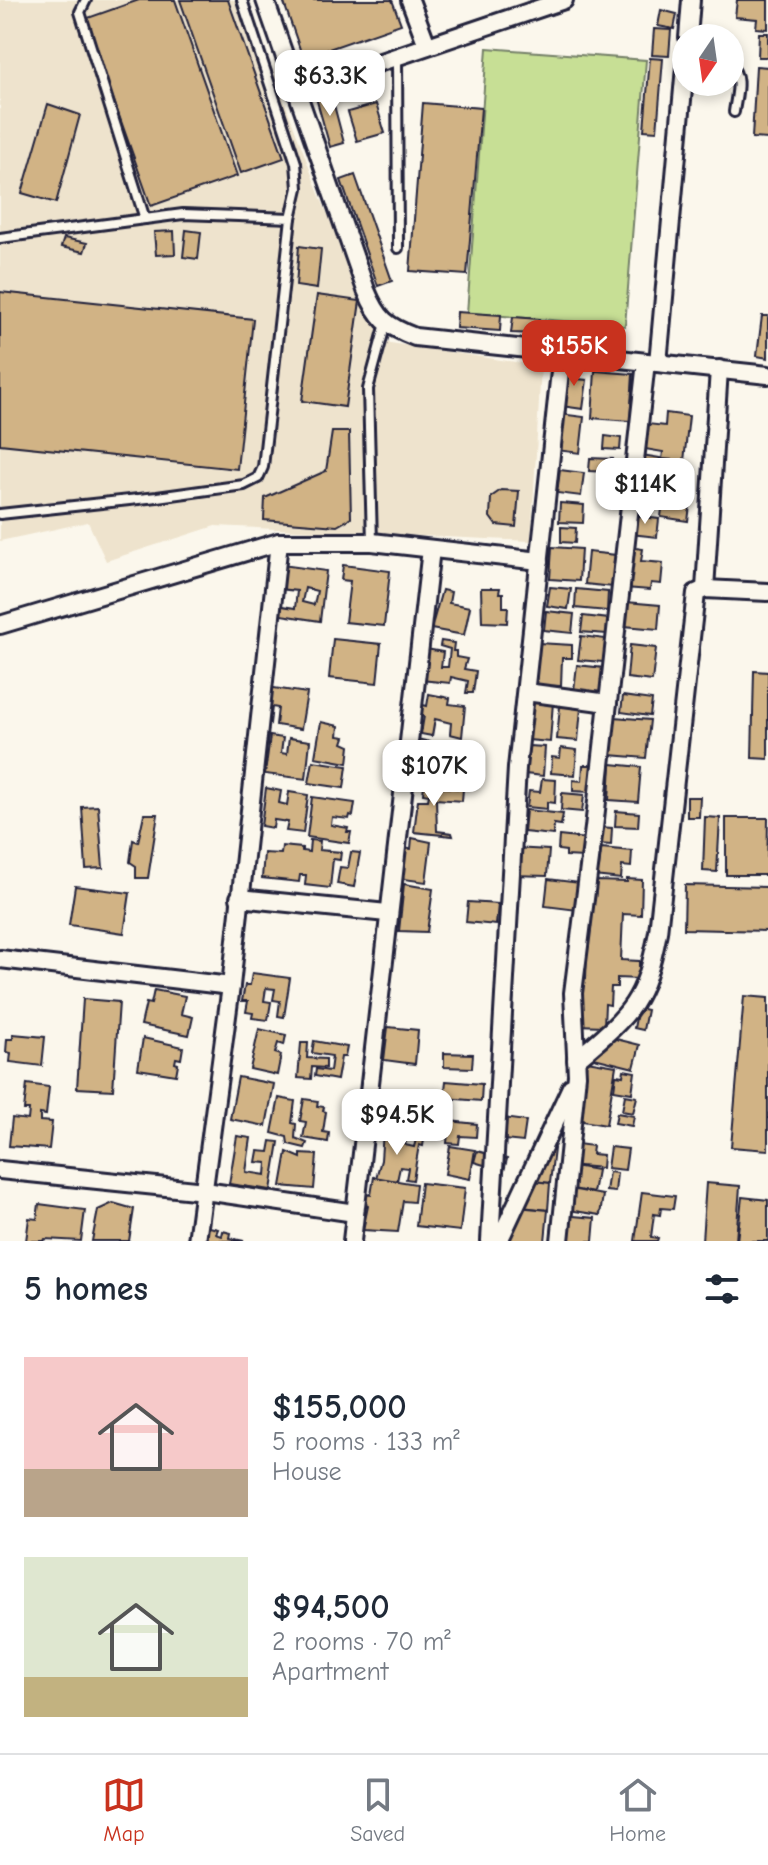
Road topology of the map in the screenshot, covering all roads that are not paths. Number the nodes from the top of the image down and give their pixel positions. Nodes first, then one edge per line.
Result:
1 (86, 0) edge
2 (242, 0) edge
3 (265, 0) edge
4 (410, 0) edge
5 (564, 0) edge
6 (691, 0) edge
7 (689, 24) edge
8 (427, 45) junction
9 (397, 56) junction
10 (298, 90) junction
11 (682, 96) edge
12 (736, 96) edge
13 (734, 112) dead end
14 (291, 218) junction
15 (145, 219) junction
16 (0, 238) edge
17 (398, 248) dead end
18 (386, 323) junction
19 (562, 353) junction
20 (652, 362) junction
21 (719, 369) junction
22 (768, 375) edge
23 (0, 514) edge
24 (279, 542) junction
25 (372, 542) junction
26 (431, 549) junction
27 (540, 561) junction
28 (705, 589) junction
29 (768, 592) edge
30 (0, 625) edge
31 (526, 692) junction
32 (608, 703) junction
33 (239, 898) junction
34 (387, 913) junction
35 (0, 959) edge
36 (231, 986) junction
37 (576, 1068) junction
38 (0, 1170) edge
39 (205, 1191) junction
40 (355, 1213) junction
41 (197, 1241) edge
42 (352, 1241) edge
43 (490, 1241) edge
44 (499, 1241) edge
45 (560, 1241) edge

1 - 15 lane
2 - 14 lane
3 - 10 street
4 - 8 street
5 - 8 street
6 - 7 street
8 - 9 street
9 - 10 street
9 - 17 lane
10 - 18 street
11 - 20 street
12 - 13 lane
14 - 15 lane
14 - 23 lane
15 - 16 lane
18 - 19 street
18 - 25 lane
19 - 20 street
19 - 27 street
20 - 21 street
20 - 32 street
21 - 22 street
21 - 28 street
24 - 25 street
24 - 30 street
24 - 33 street
25 - 26 street
26 - 27 street
26 - 34 street
27 - 31 street
28 - 29 street
28 - 37 street
31 - 32 street
31 - 43 street
32 - 37 street
33 - 34 street
33 - 36 street
34 - 40 street
35 - 36 street
36 - 39 street
37 - 44 street
37 - 45 street
38 - 39 street
39 - 40 street
39 - 41 street
40 - 42 street

